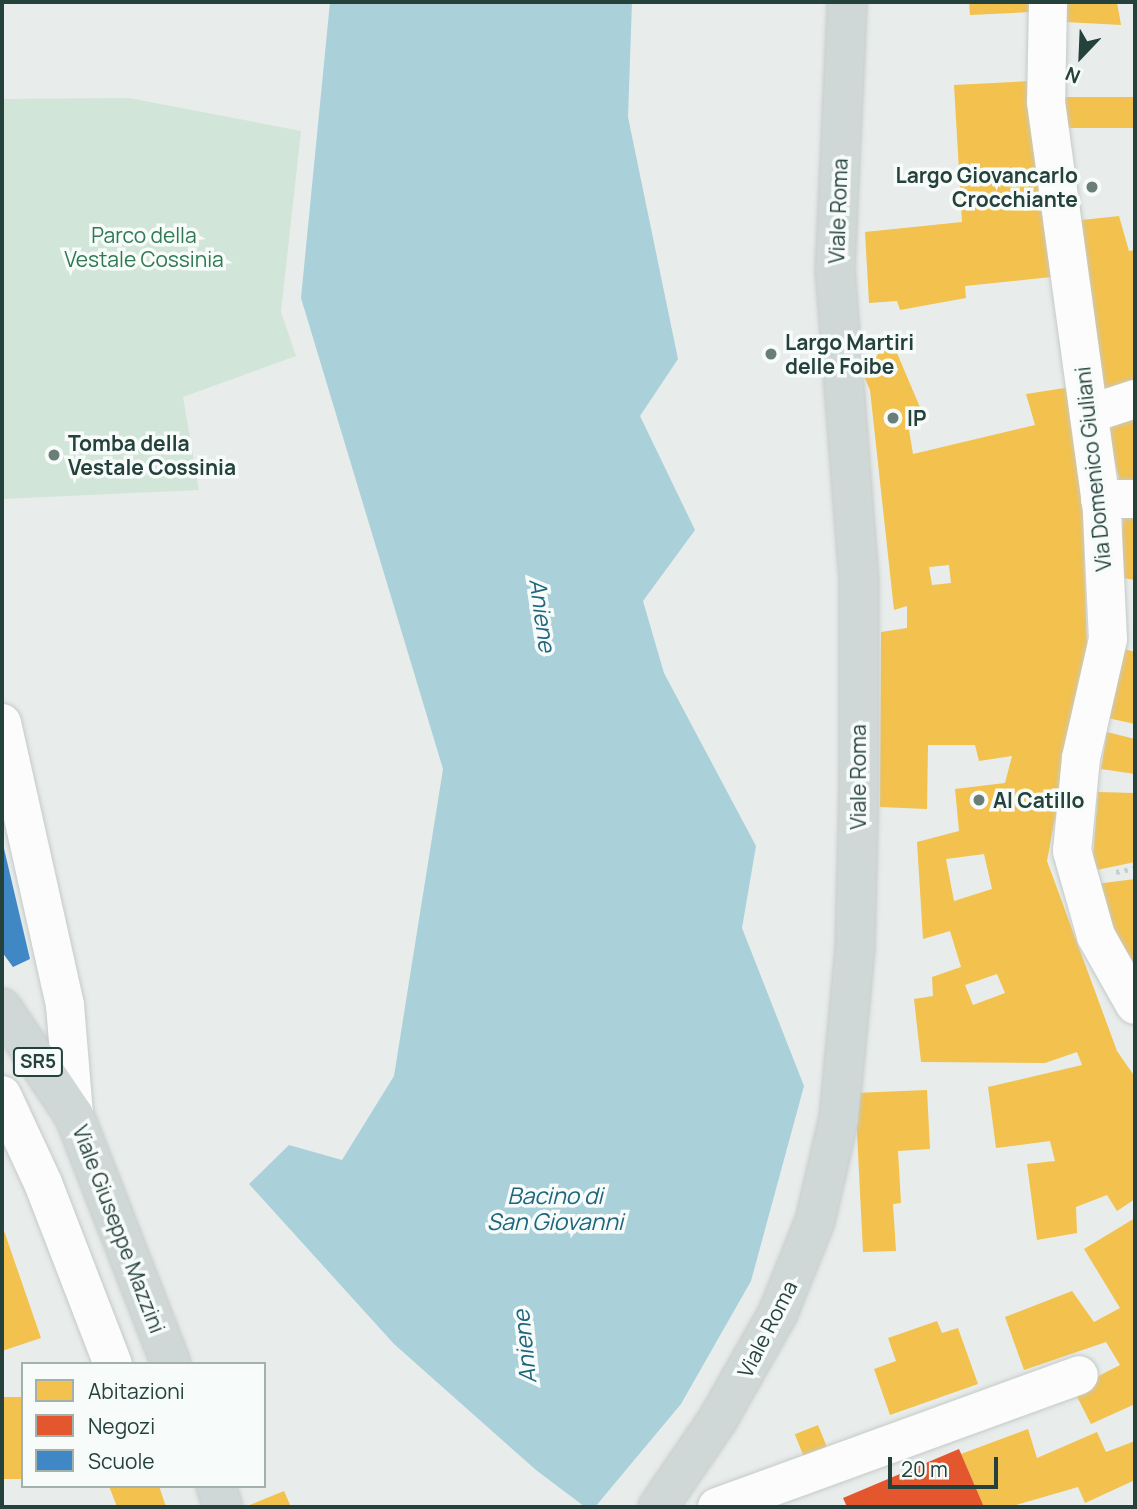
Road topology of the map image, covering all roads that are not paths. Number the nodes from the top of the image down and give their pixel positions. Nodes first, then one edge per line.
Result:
1 (847, 2) edge
2 (1048, 2) edge
3 (1135, 399) edge
4 (1089, 414) junction
5 (1118, 499) edge
6 (1122, 642) edge
7 (2, 723) edge
8 (1135, 1005) edge
9 (2, 1009) edge
10 (2, 1095) edge
11 (74, 1115) junction
12 (112, 1362) edge
13 (170, 1362) edge
14 (1079, 1375) dead end
15 (216, 1488) edge
16 (223, 1507) edge
17 (658, 1507) edge
18 (717, 1507) edge

1 - 17 main road, Viale Roma
2 - 4 street, Via Domenico Giuliani
3 - 4 street
4 - 5 street, Via Domenico Giuliani
5 - 6 street, Via Domenico Giuliani
6 - 8 street, Via Domenico Giuliani
7 - 11 street, Viale Giuseppe Mazzini
9 - 11 main road, SR5
10 - 12 street
11 - 13 main road, Viale Giuseppe Mazzini
14 - 18 street
15 - 16 main road

